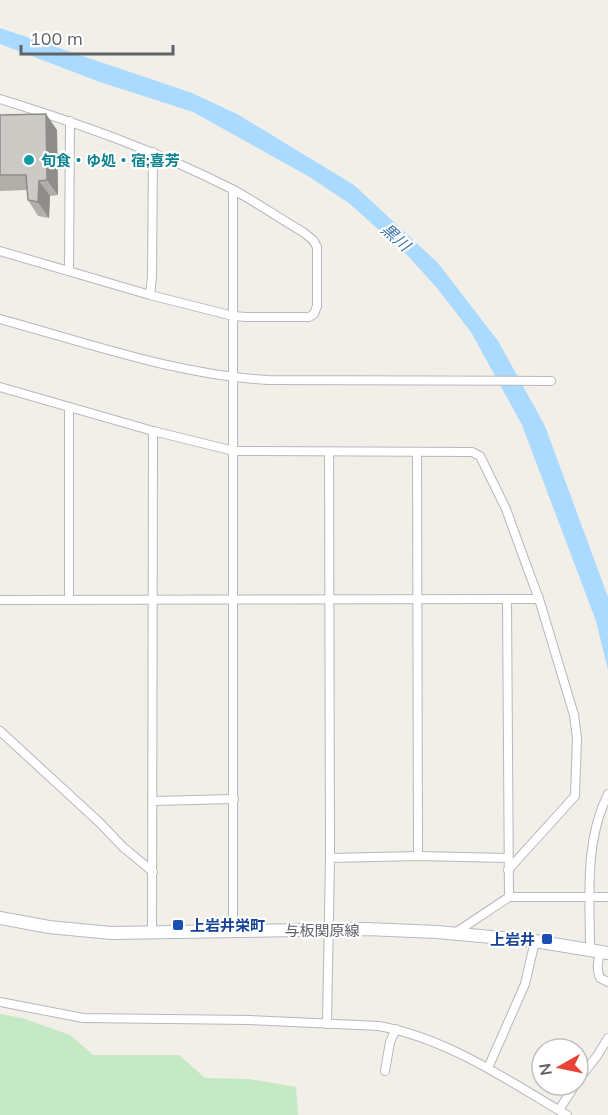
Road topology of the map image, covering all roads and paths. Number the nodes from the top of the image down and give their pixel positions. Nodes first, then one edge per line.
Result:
1 (0, 99) edge
2 (70, 121) junction
3 (153, 152) junction
4 (233, 190) junction
5 (0, 251) edge
6 (69, 271) junction
7 (150, 295) junction
8 (234, 316) junction
9 (0, 319) edge
10 (234, 378) junction
11 (551, 381) dead end
12 (0, 387) edge
13 (69, 407) junction
14 (153, 430) junction
15 (234, 451) junction
16 (329, 452) junction
17 (417, 453) junction
18 (69, 599) junction
19 (539, 599) junction
20 (0, 600) edge
21 (153, 600) junction
22 (233, 600) junction
23 (329, 600) junction
24 (418, 600) junction
25 (507, 601) junction
26 (0, 731) edge
27 (608, 794) edge
28 (234, 799) junction
29 (153, 801) junction
30 (418, 856) junction
31 (330, 858) junction
32 (508, 858) junction
33 (508, 870) junction
34 (153, 872) junction
35 (509, 897) junction
36 (590, 897) junction
37 (608, 897) edge
38 (0, 918) edge
39 (330, 930) junction
40 (153, 932) junction
41 (233, 932) junction
42 (455, 933) junction
43 (535, 941) junction
44 (599, 951) edge
45 (608, 982) edge
46 (0, 1002) edge
47 (327, 1024) junction
48 (396, 1029) junction
49 (608, 1038) edge
50 (590, 1065) edge
51 (488, 1068) junction
52 (385, 1071) dead end
53 (570, 1097) edge
54 (563, 1113) edge

1 - 2 street
2 - 3 street
2 - 6 street
3 - 4 street
3 - 7 street
4 - 8 street
4 - 8 street
5 - 6 street
6 - 7 street
7 - 8 street
8 - 10 street
9 - 10 street
10 - 11 street
10 - 15 street
12 - 13 street
13 - 14 street
13 - 18 street
14 - 15 street
14 - 21 street
15 - 16 street
15 - 22 street
16 - 17 street
16 - 23 street
17 - 19 street
17 - 24 street
18 - 20 street
18 - 21 street
19 - 25 street
19 - 33 street
21 - 22 street
21 - 29 street
22 - 23 street
22 - 28 street
23 - 24 street
23 - 31 street
24 - 25 street
24 - 30 street
25 - 32 street
26 - 34 street
27 - 36 street
28 - 29 street
28 - 41 street
29 - 34 street
30 - 31 street
30 - 32 street
31 - 39 street
32 - 33 street
33 - 35 street
34 - 40 street
35 - 36 street
35 - 42 street
36 - 37 street
36 - 44 street
38 - 40 main road, 与板関原線
39 - 41 main road, 与板関原線
39 - 42 main road, 与板関原線
39 - 47 street
40 - 41 main road, 与板関原線
42 - 43 main road, 与板関原線
43 - 44 main road, 与板関原線
43 - 51 street
44 - 45 street
46 - 47 street
47 - 48 street
48 - 51 street
48 - 52 street
49 - 50 street
51 - 54 street
53 - 54 street

